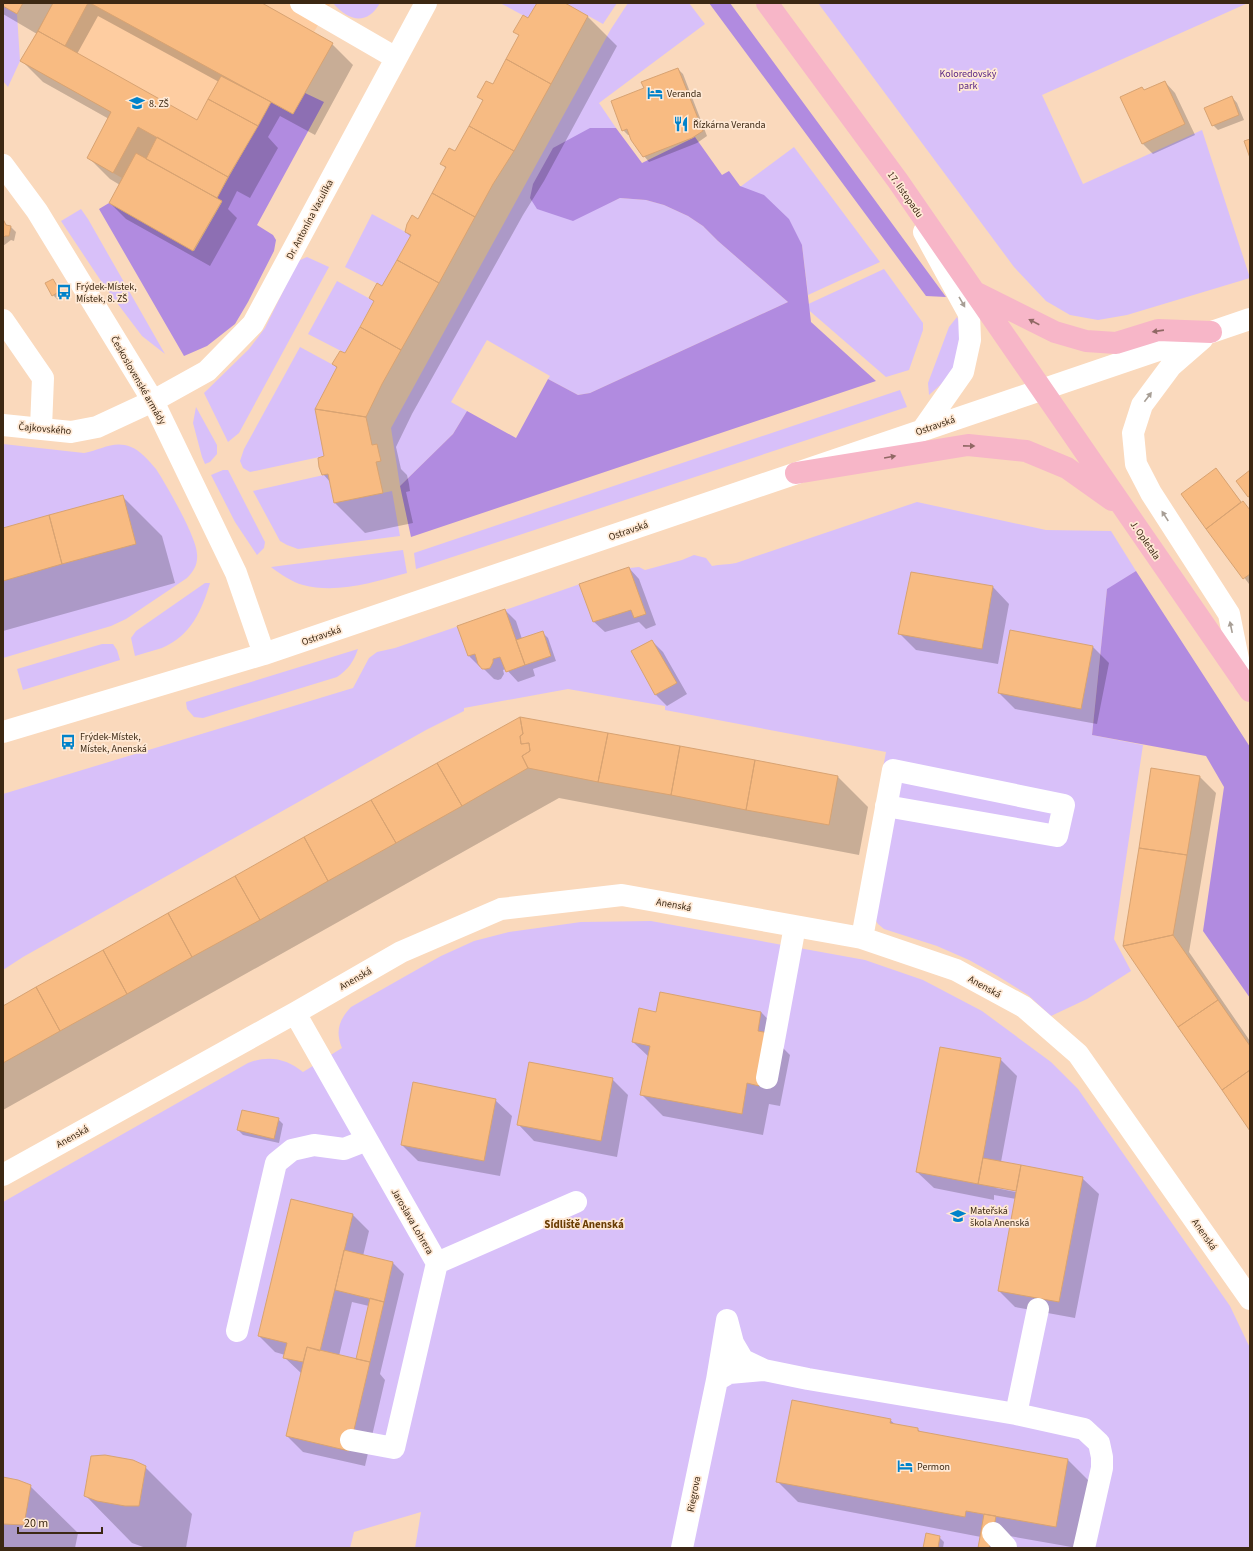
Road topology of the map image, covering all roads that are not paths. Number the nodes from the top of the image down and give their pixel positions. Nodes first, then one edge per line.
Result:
1 (301, 3) edge
2 (426, 3) edge
3 (767, 3) edge
4 (396, 58) junction
5 (3, 165) edge
6 (898, 181) junction
7 (973, 291) junction
8 (1250, 319) edge
9 (3, 320) edge
10 (1211, 332) junction
11 (1041, 389) junction
12 (153, 401) junction
13 (3, 425) edge
14 (41, 428) junction
15 (923, 429) junction
16 (796, 473) junction
17 (1124, 509) junction
18 (264, 654) junction
19 (1246, 685) edge
20 (3, 732) edge
21 (886, 806) junction
22 (795, 926) junction
23 (862, 938) junction
24 (295, 1013) junction
25 (767, 1078) dead end
26 (367, 1140) junction
27 (3, 1175) edge
28 (576, 1202) dead end
29 (437, 1263) junction
30 (1250, 1299) edge
31 (1038, 1309) dead end
32 (237, 1331) dead end
33 (764, 1370) junction
34 (717, 1380) junction
35 (1016, 1414) junction
36 (351, 1440) dead end
37 (682, 1548) edge
38 (1084, 1548) edge

1 - 4 street
2 - 4 street, Dr. Antonína Vaculíka
3 - 6 main road, 17. listopadu
4 - 12 street, Dr. Antonína Vaculíka
5 - 12 street, Československé armády
6 - 7 main road, 17. listopadu
6 -> 15 street
10 -> 7 main road
7 - 11 main road, 17. listopadu
8 - 10 street, Ostravská
9 - 14 street
10 - 11 street, Ostravská
19 -> 10 street
11 - 15 street, Ostravská
11 - 17 main road, J. Opletala
12 - 14 street, Čajkovského
12 - 18 street, Československé armády
13 - 14 street, Čajkovského
15 - 16 street, Ostravská
16 -> 17 main road
16 - 18 street, Ostravská
17 - 19 main road, J. Opletala
18 - 20 street, Ostravská
21 - 21 street
21 - 23 street
22 - 23 street, Anenská
22 - 24 street, Anenská
22 - 25 street
23 - 30 street, Anenská
24 - 26 street, Jaroslava Lohrera
24 - 27 street, Anenská
26 - 29 street, Jaroslava Lohrera
26 - 32 street
28 - 29 street
29 - 36 street, Jaroslava Lohrera
31 - 35 street
33 - 34 street
33 - 34 street, Riegrova
33 - 35 street
34 - 37 street, Riegrova
35 - 38 street

